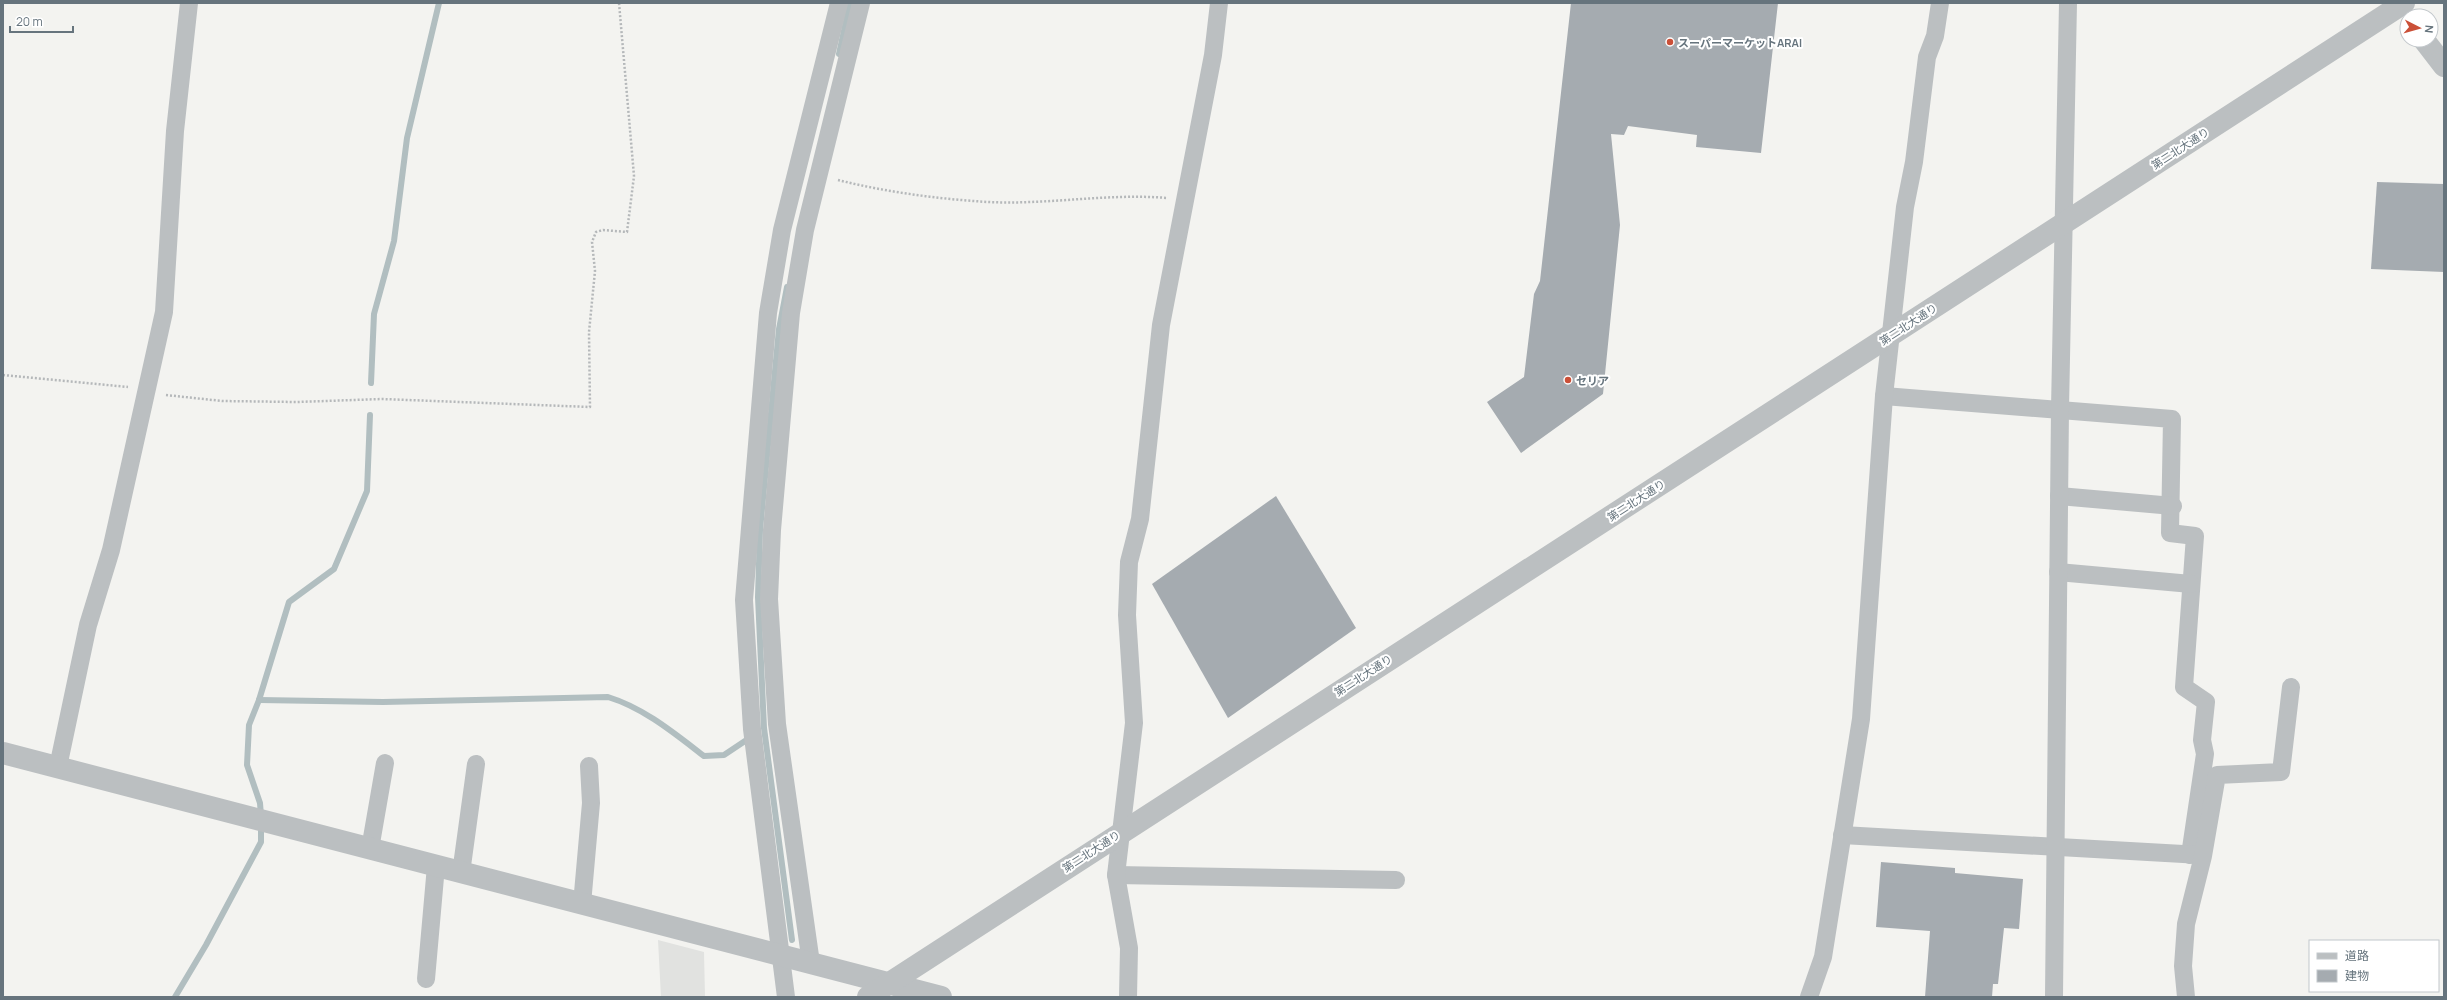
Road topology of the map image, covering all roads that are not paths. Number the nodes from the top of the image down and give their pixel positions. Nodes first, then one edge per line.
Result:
1 (189, 3) edge
2 (839, 3) edge
3 (860, 3) edge
4 (1219, 3) edge
5 (1940, 3) edge
6 (2068, 3) edge
7 (2399, 11) edge
8 (2430, 48) edge
9 (2444, 66) edge
10 (2064, 224) junction
11 (780, 315) junction
12 (1892, 335) junction
13 (1884, 396) junction
14 (2060, 409) junction
15 (2059, 496) junction
16 (2173, 506) junction
17 (2058, 572) junction
18 (2191, 584) junction
19 (2291, 687) dead end
20 (3, 753) edge
21 (385, 762) dead end
22 (476, 764) dead end
23 (589, 766) dead end
24 (58, 767) junction
25 (1122, 831) junction
26 (1842, 835) junction
27 (2056, 847) junction
28 (370, 849) junction
29 (2197, 855) junction
30 (436, 866) junction
31 (461, 873) junction
32 (1116, 875) junction
33 (1396, 880) dead end
34 (582, 904) junction
35 (779, 955) junction
36 (811, 963) junction
37 (426, 979) dead end
38 (889, 983) junction
39 (786, 997) edge
40 (868, 997) edge
41 (941, 997) edge
42 (1128, 997) edge
43 (1810, 997) edge
44 (2054, 997) edge
45 (2186, 997) edge

1 - 24 street
2 - 11 street
3 - 11 street
4 - 25 street
5 - 12 street
6 - 10 street
7 - 10 street, 第二北大通り
8 - 9 street
10 - 12 street, 第二北大通り
10 - 14 street
11 - 35 street
11 - 36 street
12 - 13 street
12 - 25 street, 第二北大通り
13 - 14 street
13 - 26 street
14 - 15 street
14 - 16 street
15 - 16 street
15 - 17 street
16 - 18 street
17 - 18 street
17 - 27 street
18 - 29 street
19 - 29 street
20 - 24 street
21 - 28 street
22 - 31 street
23 - 34 street
24 - 28 street
25 - 32 street
25 - 38 street, 第二北大通り
26 - 27 street
26 - 43 street
27 - 29 street
27 - 44 street
28 - 30 street
29 - 45 street
30 - 31 street
30 - 37 street
31 - 34 street
32 - 33 street
32 - 42 street
34 - 35 street
35 - 36 street
35 - 39 street
36 - 38 street
38 - 40 street, 第二北大通り
38 - 41 street

